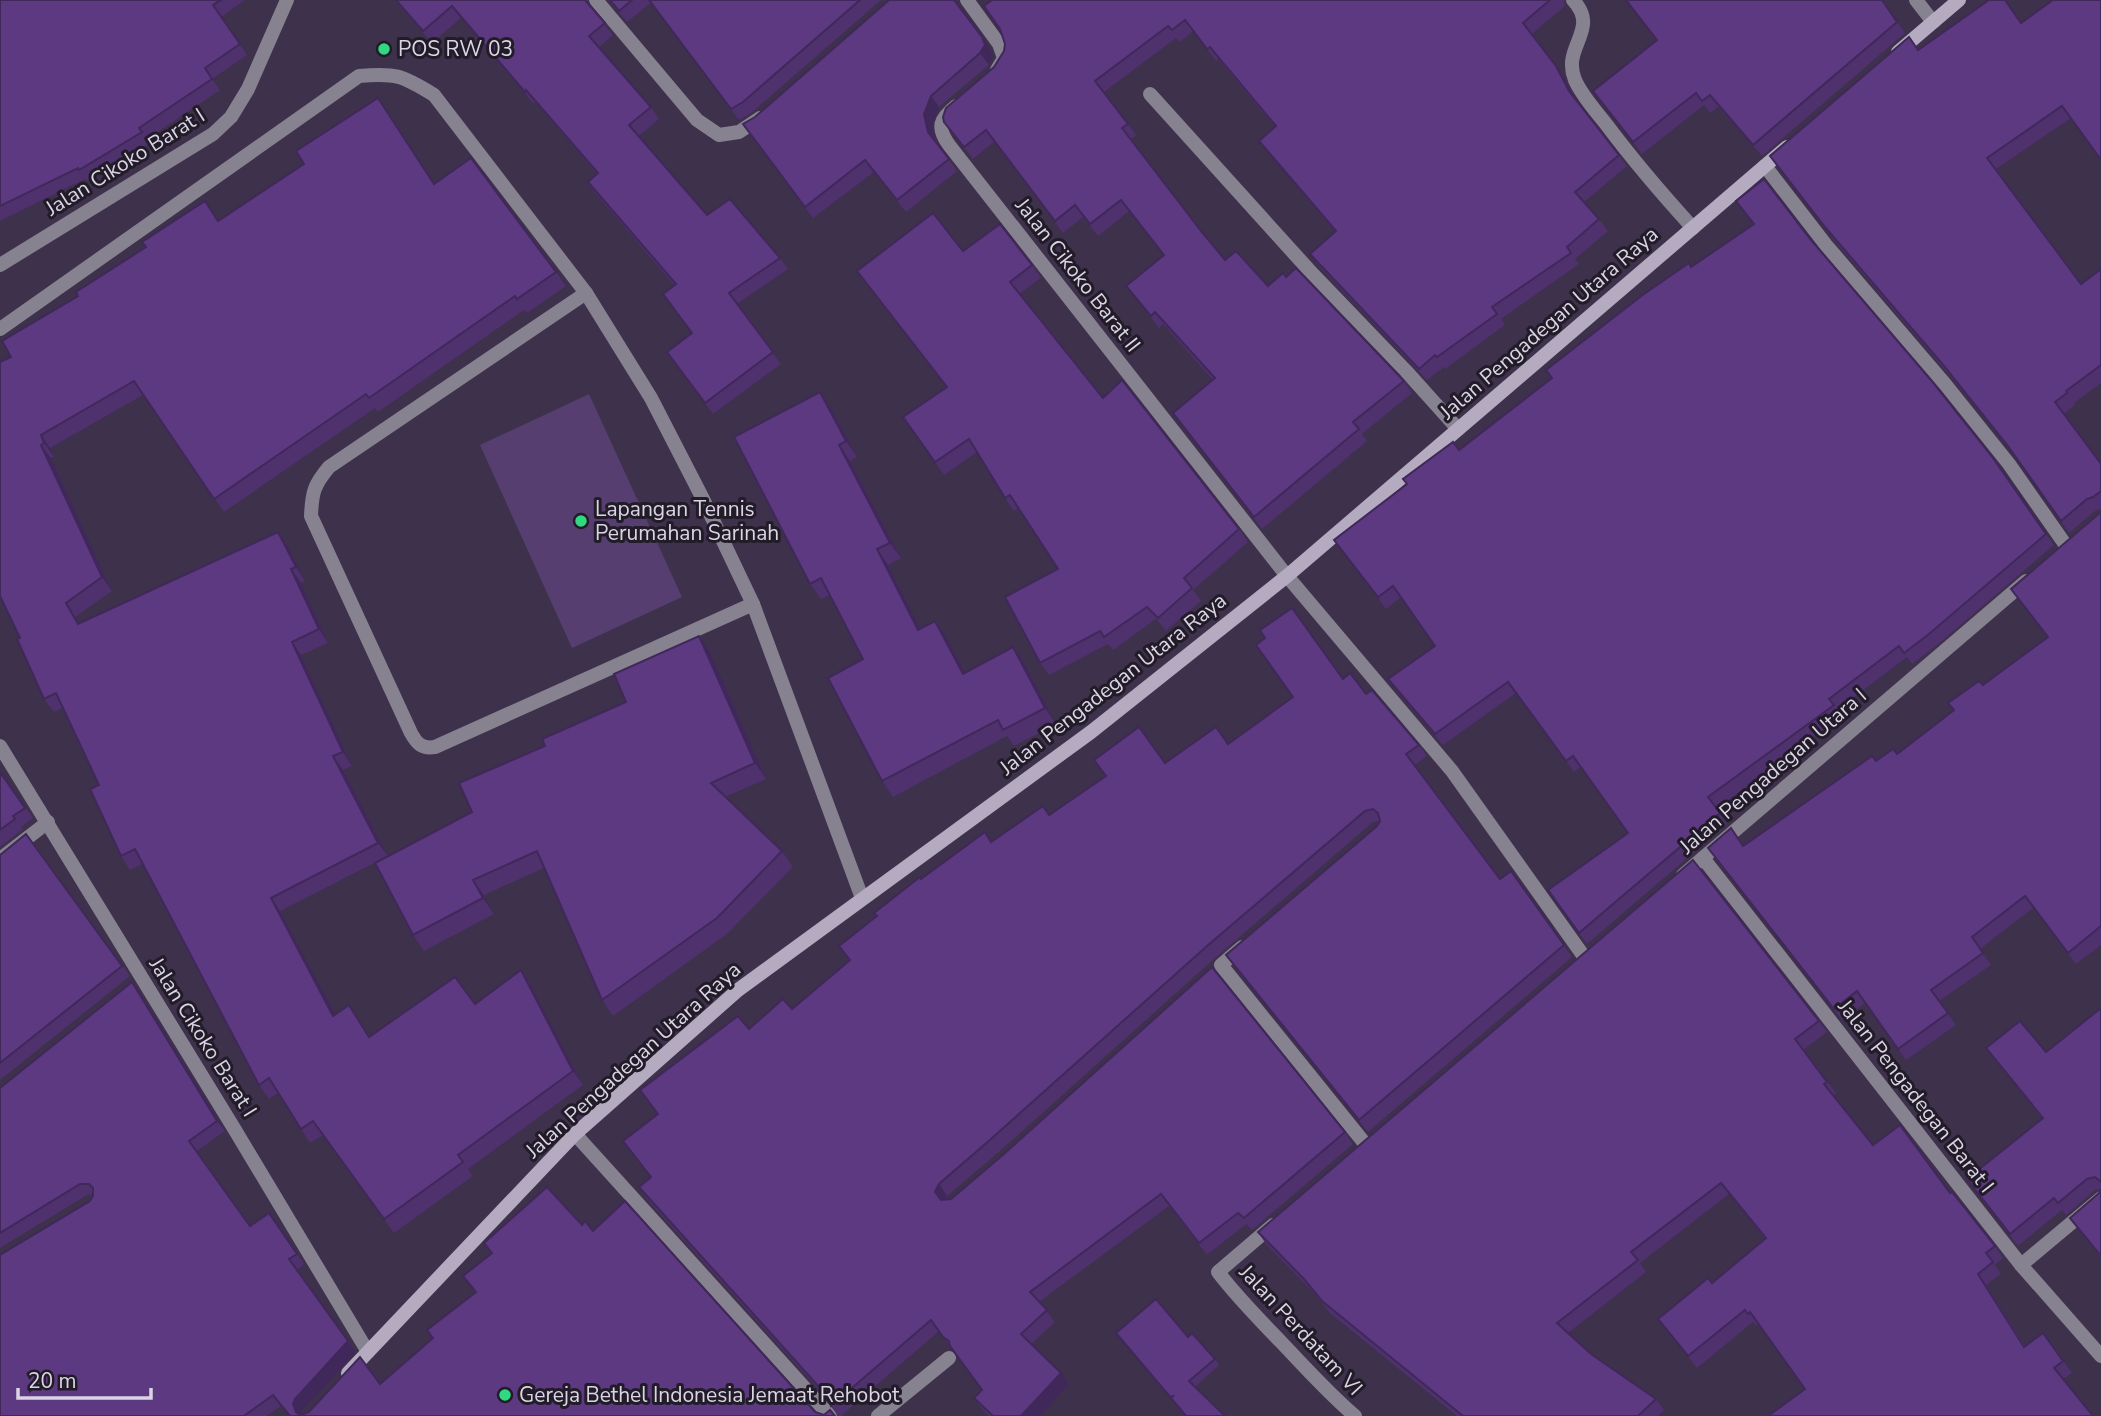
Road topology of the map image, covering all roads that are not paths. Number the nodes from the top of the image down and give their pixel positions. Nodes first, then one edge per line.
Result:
1 (287, 0) edge
2 (596, 0) edge
3 (967, 0) edge
4 (1573, 0) edge
5 (1916, 0) edge
6 (1959, 0) edge
7 (1933, 22) junction
8 (1891, 58) edge
9 (986, 80) edge
10 (1150, 94) dead end
11 (966, 97) edge
12 (766, 112) edge
13 (1797, 139) edge
14 (1765, 166) junction
15 (1693, 228) junction
16 (0, 265) edge
17 (586, 292) junction
18 (0, 328) edge
19 (1458, 429) junction
20 (2067, 547) edge
21 (2036, 573) edge
22 (1287, 576) junction
23 (753, 604) junction
24 (0, 746) edge
25 (48, 822) junction
26 (1703, 858) junction
27 (0, 859) edge
28 (1673, 883) edge
29 (863, 898) junction
30 (1252, 938) edge
31 (1585, 959) edge
32 (575, 1134) junction
33 (1366, 1145) edge
34 (2101, 1198) edge
35 (1281, 1217) edge
36 (2021, 1265) junction
37 (368, 1352) junction
38 (2101, 1356) edge
39 (948, 1358) edge
40 (335, 1389) edge
41 (830, 1416) edge
42 (878, 1416) edge
43 (1355, 1416) edge

1 - 16 street, Jalan Cikoko Barat I
2 - 12 street
3 - 9 street
4 - 15 street
5 - 7 street
6 - 7 street
7 - 8 street
10 - 19 street
11 - 22 street, Jalan Cikoko Barat II
13 - 14 street, Jalan Pengadegan Utara Raya
14 - 15 street, Jalan Pengadegan Utara Raya
14 - 20 street
15 - 19 street, Jalan Pengadegan Utara Raya
17 - 18 street
17 - 23 street
17 - 23 street
19 - 22 street, Jalan Pengadegan Utara Raya
21 - 26 street, Jalan Pengadegan Utara I
22 - 29 street, Jalan Pengadegan Utara Raya
22 - 31 street
23 - 29 street
24 - 25 street, Jalan Cikoko Barat I
25 - 27 street
25 - 37 street, Jalan Cikoko Barat I
26 - 28 street, Jalan Pengadegan Utara I
26 - 36 street, Jalan Pengadegan Barat I
29 - 32 street, Jalan Pengadegan Utara Raya
30 - 33 street
32 - 37 street, Jalan Pengadegan Utara Raya
32 - 41 street
34 - 36 street
35 - 43 street, Jalan Perdatam VI
36 - 38 street, Jalan Pengadegan Barat I
37 - 40 street, Jalan Pengadegan Utara Raya
39 - 42 street

